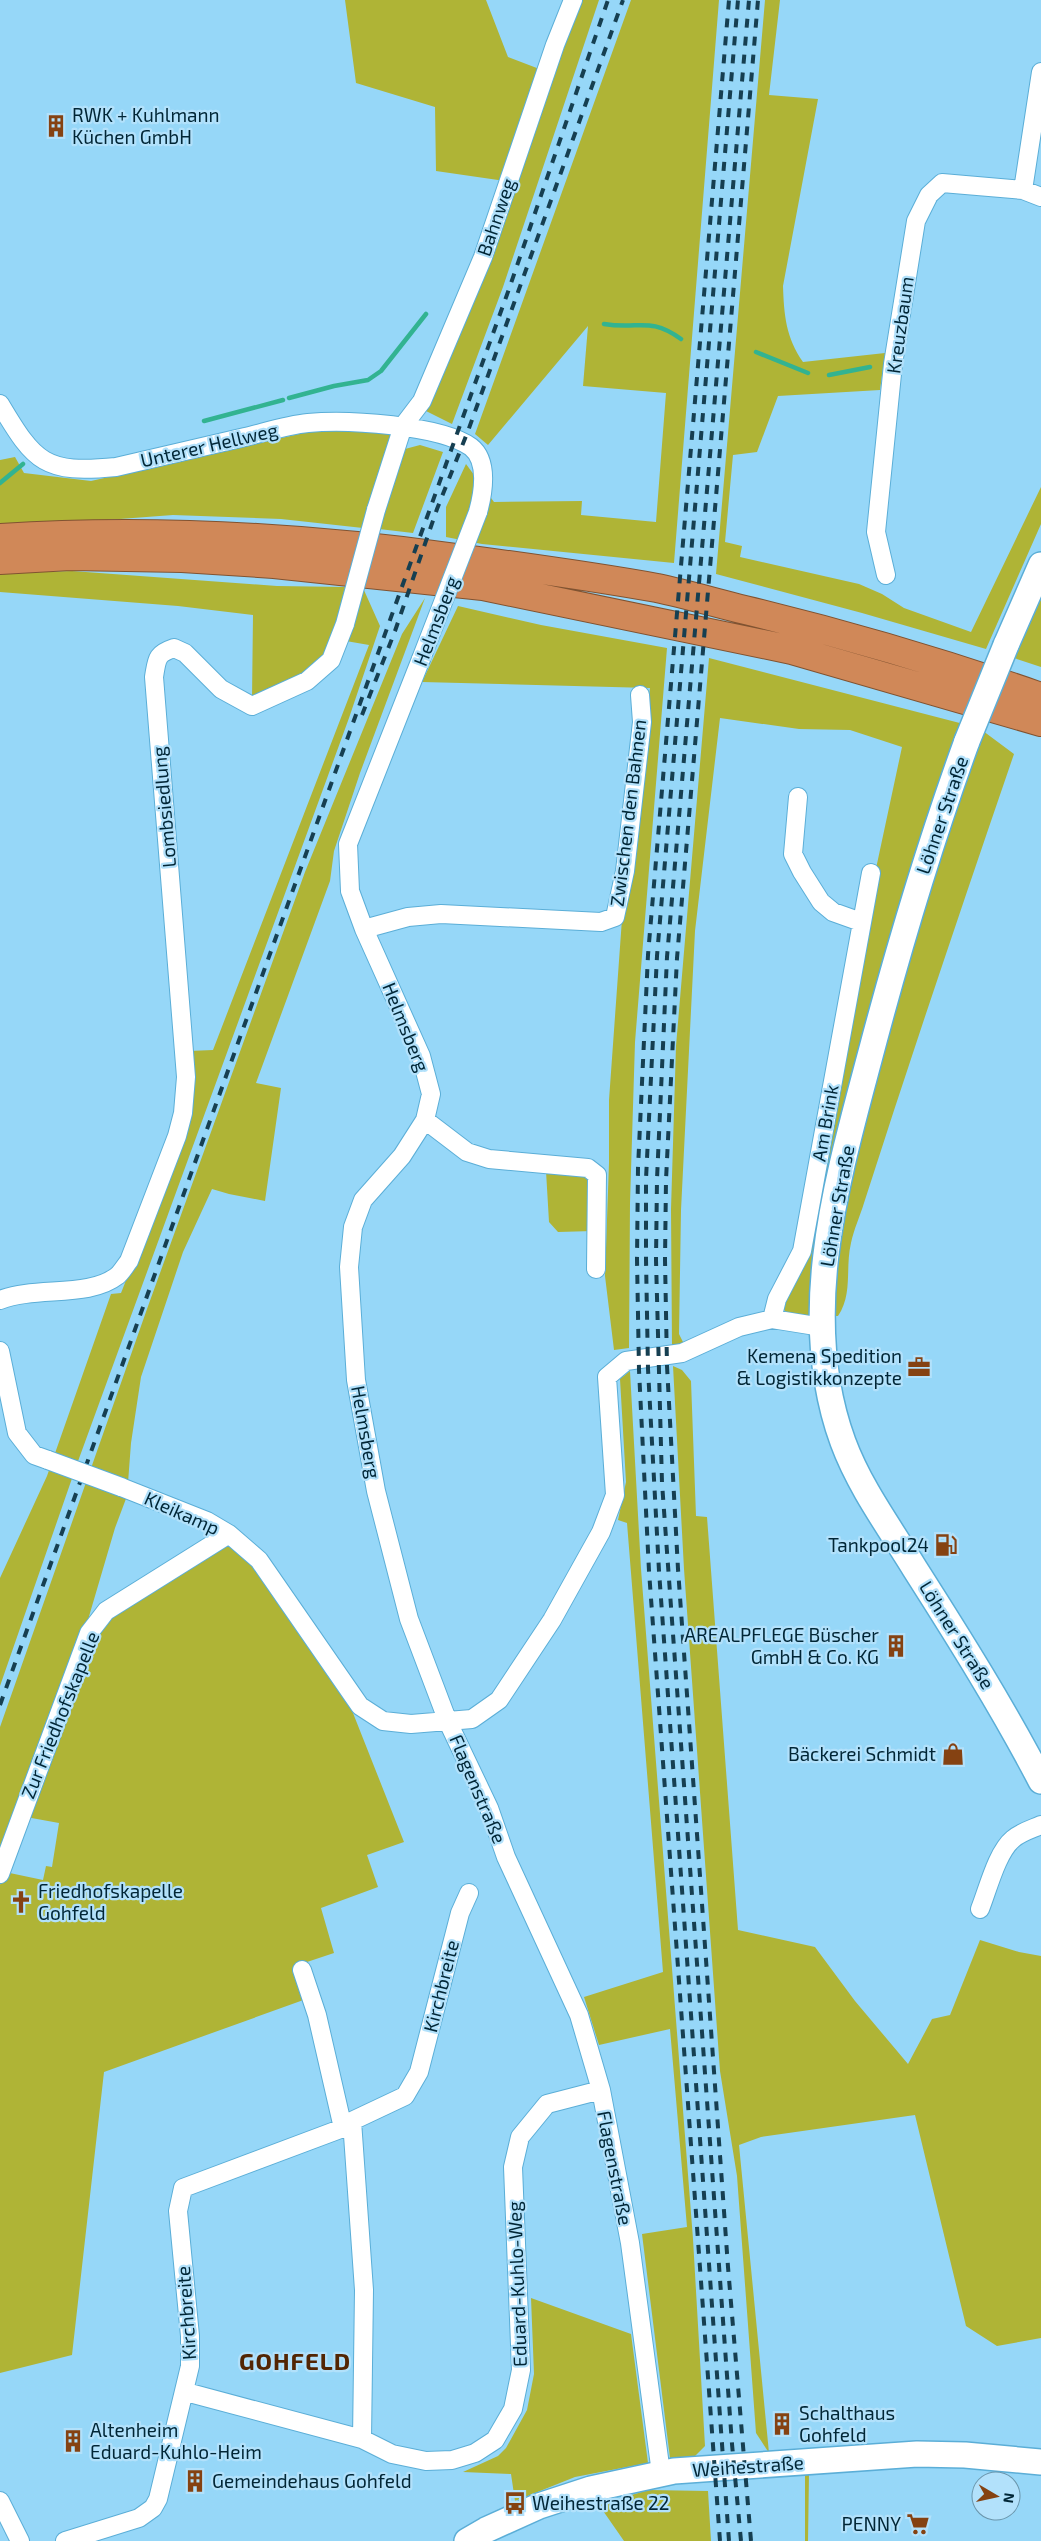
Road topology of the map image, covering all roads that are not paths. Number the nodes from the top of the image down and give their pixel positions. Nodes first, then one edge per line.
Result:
1 (573, 0) edge
2 (1041, 72) edge
3 (1023, 190) junction
4 (1041, 197) edge
5 (0, 404) edge
6 (403, 426) junction
7 (446, 437) joint
8 (0, 538) edge
9 (0, 560) edge
10 (1041, 565) edge
11 (886, 575) dead end
12 (961, 669) junction
13 (1041, 679) edge
14 (640, 695) dead end
15 (1041, 697) edge
16 (1041, 722) edge
17 (798, 797) dead end
18 (871, 873) dead end
19 (861, 922) junction
20 (364, 930) junction
21 (425, 1120) junction
22 (596, 1269) dead end
23 (0, 1300) edge
24 (772, 1319) junction
25 (822, 1326) junction
26 (0, 1351) edge
27 (229, 1534) junction
28 (448, 1722) junction
29 (1041, 1781) edge
30 (1041, 1825) edge
31 (0, 1874) edge
32 (469, 1894) dead end
33 (980, 1909) dead end
34 (302, 1970) dead end
35 (601, 2090) junction
36 (347, 2124) junction
37 (186, 2392) junction
38 (362, 2439) junction
39 (1041, 2462) edge
40 (661, 2473) junction
41 (0, 2501) edge
42 (20, 2541) edge
43 (64, 2541) edge
44 (467, 2541) edge

1 - 6 street, Bahnweg
2 - 3 street
3 - 4 street, Kreuzbaum
3 - 11 street, Kreuzbaum
5 - 6 street, Unterer Hellweg
6 - 7 street, Unterer Hellweg
6 - 23 street, Lombsiedlung, bridge
7 - 20 street, Helmsberg, bridge
8 - 12 highway
9 - 16 highway
10 - 25 main road, Löhner Straße, bridge
12 - 13 highway
12 - 15 highway
14 - 20 street, Zwischen den Bahnen
17 - 19 street
18 - 19 street, Am Brink
19 - 24 street, Am Brink
20 - 21 street, Helmsberg
21 - 22 street
21 - 28 street, Helmsberg
24 - 25 street, Flagenstraße
24 - 28 street, Flagenstraße
25 - 29 main road, Löhner Straße
26 - 27 street, Kleikamp, bridge
27 - 28 street, Kleikamp
27 - 31 street, Zur Friedhofskapelle
28 - 35 street, Flagenstraße
30 - 33 street
32 - 36 street, Kirchbreite
34 - 36 street
35 - 38 street, Eduard-Kuhlo-Weg
35 - 40 street, Flagenstraße
36 - 37 street, Kirchbreite
36 - 38 street
37 - 38 street, Eduard-Kuhlo-Weg
37 - 43 street, Kirchbreite
39 - 40 main road, Weihestraße
40 - 44 main road, Weihestraße
41 - 42 street

